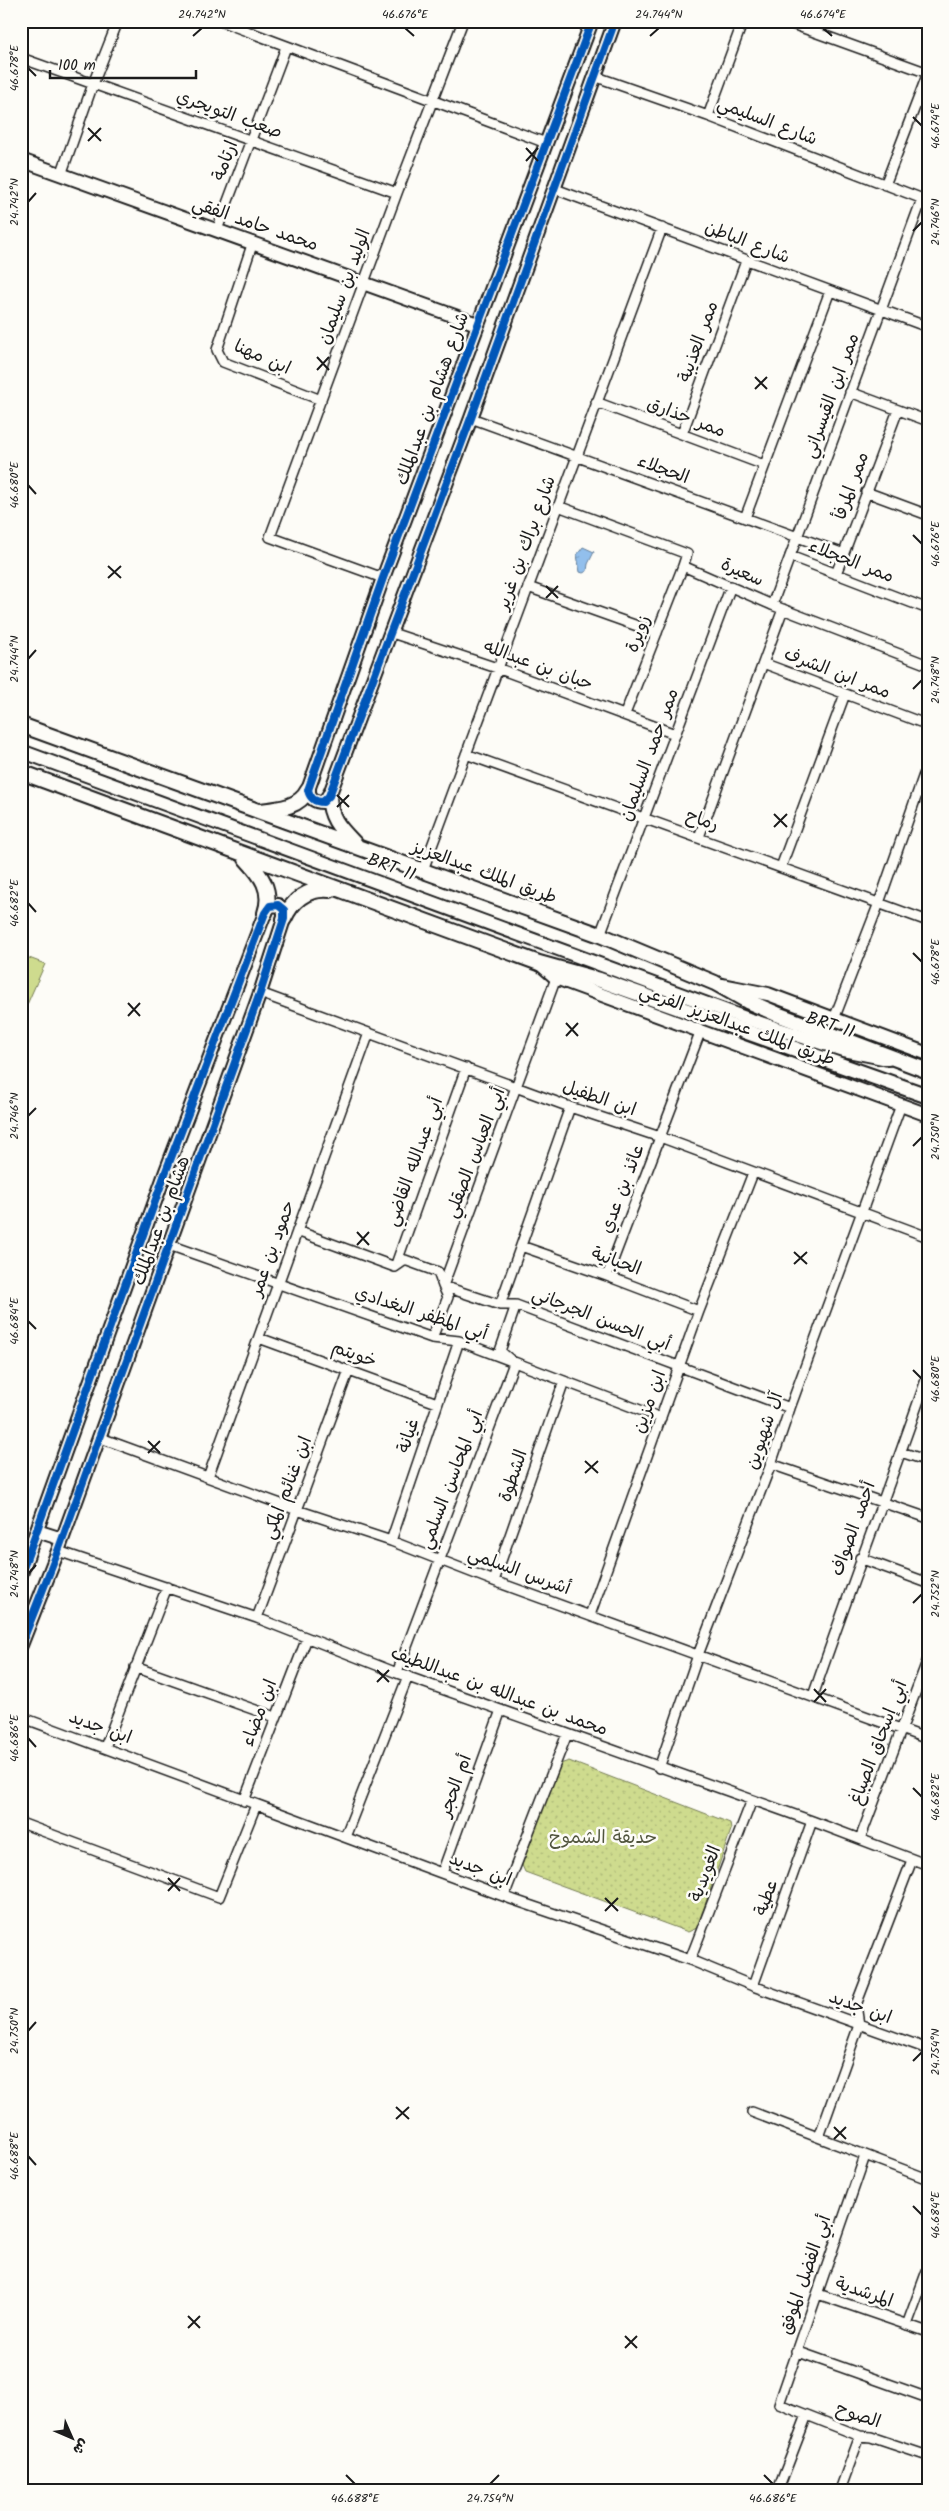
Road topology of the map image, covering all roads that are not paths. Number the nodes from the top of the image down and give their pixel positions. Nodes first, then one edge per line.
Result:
1 (118, 21) edge
2 (220, 21) edge
3 (463, 21) edge
4 (592, 21) edge
5 (615, 21) edge
6 (743, 21) edge
7 (784, 21) edge
8 (242, 25) edge
9 (286, 47) junction
10 (21, 58) edge
11 (928, 73) edge
12 (594, 76) junction
13 (93, 84) junction
14 (434, 101) junction
15 (708, 116) junction
16 (251, 140) junction
17 (546, 143) junction
18 (21, 160) edge
19 (61, 175) junction
20 (884, 185) junction
21 (555, 189) junction
22 (397, 193) junction
23 (925, 200) edge
24 (662, 228) junction
25 (217, 230) junction
26 (253, 242) junction
27 (746, 261) junction
28 (364, 282) junction
29 (830, 291) junction
30 (881, 310) junction
31 (477, 324) junction
32 (928, 327) edge
33 (850, 392) junction
34 (321, 400) junction
35 (596, 402) junction
36 (898, 410) junction
37 (471, 418) junction
38 (928, 421) edge
39 (682, 434) junction
40 (576, 455) junction
41 (764, 465) junction
42 (866, 492) junction
43 (558, 506) junction
44 (928, 515) edge
45 (745, 518) junction
46 (797, 538) junction
47 (844, 554) junction
48 (790, 556) junction
49 (683, 566) junction
50 (836, 574) junction
51 (383, 578) junction
52 (731, 586) junction
53 (528, 587) junction
54 (772, 604) junction
55 (783, 609) junction
56 (928, 609) edge
57 (389, 632) junction
58 (657, 633) junction
59 (764, 664) junction
60 (928, 665) edge
61 (497, 668) junction
62 (845, 694) junction
63 (625, 714) junction
64 (21, 725) edge
65 (928, 725) edge
66 (675, 734) junction
67 (21, 751) edge
68 (466, 754) junction
69 (928, 763) edge
70 (21, 772) edge
71 (308, 790) junction
72 (329, 796) junction
73 (256, 812) junction
74 (643, 819) junction
75 (699, 837) junction
76 (359, 847) junction
77 (242, 855) junction
78 (781, 867) junction
79 (423, 870) junction
80 (340, 890) junction
81 (879, 903) junction
82 (264, 913) junction
83 (284, 919) junction
84 (928, 921) edge
85 (600, 935) junction
86 (539, 963) junction
87 (556, 978) junction
88 (715, 983) junction
89 (260, 993) junction
90 (748, 1019) junction
91 (834, 1019) junction
92 (701, 1030) junction
93 (369, 1033) junction
94 (928, 1054) edge
95 (902, 1061) junction
96 (841, 1065) junction
97 (466, 1068) junction
98 (928, 1071) edge
99 (517, 1088) junction
100 (928, 1096) edge
101 (901, 1105) junction
102 (570, 1107) junction
103 (928, 1115) edge
104 (660, 1137) junction
105 (753, 1173) junction
106 (860, 1213) junction
107 (297, 1231) junction
108 (928, 1237) edge
109 (169, 1245) junction
110 (521, 1246) junction
111 (394, 1267) junction
112 (607, 1276) junction
113 (278, 1282) junction
114 (443, 1286) junction
115 (500, 1305) junction
116 (516, 1305) junction
117 (700, 1311) junction
118 (259, 1338) junction
119 (432, 1338) junction
120 (459, 1341) junction
121 (514, 1363) junction
122 (679, 1368) junction
123 (349, 1370) junction
124 (928, 1374) edge
125 (564, 1382) junction
126 (437, 1403) junction
127 (790, 1408) junction
128 (661, 1418) junction
129 (98, 1437) junction
130 (901, 1452) junction
131 (928, 1461) edge
132 (771, 1464) junction
133 (208, 1477) junction
134 (881, 1502) junction
135 (297, 1510) junction
136 (928, 1518) edge
137 (37, 1531) junction
138 (391, 1541) junction
139 (60, 1545) junction
140 (860, 1558) junction
141 (439, 1559) junction
142 (21, 1574) edge
143 (494, 1581) junction
144 (928, 1583) edge
145 (167, 1587) junction
146 (590, 1615) junction
147 (257, 1618) junction
148 (307, 1638) junction
149 (21, 1645) edge
150 (698, 1655) junction
151 (928, 1659) edge
152 (136, 1667) junction
153 (397, 1673) junction
154 (408, 1676) junction
155 (813, 1696) junction
156 (501, 1710) junction
157 (21, 1717) edge
158 (275, 1717) junction
159 (900, 1729) junction
160 (567, 1734) junction
161 (928, 1739) edge
162 (105, 1747) junction
163 (660, 1768) junction
164 (752, 1800) junction
165 (244, 1801) junction
166 (256, 1805) junction
167 (812, 1821) junction
168 (21, 1824) edge
169 (344, 1837) junction
170 (860, 1839) junction
171 (912, 1860) junction
172 (928, 1865) edge
173 (442, 1873) junction
174 (504, 1896) junction
175 (690, 1960) junction
176 (753, 1986) junction
177 (859, 2025) junction
178 (928, 2049) edge
179 (752, 2112) dead end
180 (819, 2137) junction
181 (865, 2156) junction
182 (928, 2179) edge
183 (928, 2268) edge
184 (818, 2294) junction
185 (907, 2325) junction
186 (928, 2332) edge
187 (796, 2351) junction
188 (928, 2398) edge
189 (779, 2404) joint
190 (807, 2415) junction
191 (860, 2436) junction
192 (928, 2456) edge
193 (778, 2490) edge
194 (840, 2490) edge

1 - 13 street
2 - 8 street
3 - 14 street, الوليد بن سليمان
4 - 17 street, شارع هشام بن عبدالملك
5 - 12 street
6 - 15 street
7 - 11 street
8 - 9 street
9 - 14 street
9 - 16 street, ارتامة
10 - 13 street, صعب التويجري
11 - 20 street
12 - 15 street, شارع السليمي
12 - 21 street
13 - 16 street, صعب التويجري
13 - 19 street
14 - 17 street
14 - 22 street, الوليد بن سليمان
15 - 20 street, شارع السليمي
16 - 22 street, صعب التويجري
16 - 25 street, ارتامة
17 - 31 street, شارع هشام بن عبدالملك
18 - 19 street, محمد حامد الفقي
19 - 25 street, محمد حامد الفقي
20 - 23 street, شارع السليمي
21 - 24 street, شارع الباطن
21 - 37 street
22 - 28 street, الوليد بن سليمان
23 - 30 street, ممر ابن القيسراني
24 - 27 street, شارع الباطن
24 - 35 street, شارع براك بن غرير
25 - 26 street, محمد حامد الفقي
26 - 28 street, محمد حامد الفقي
26 - 34 street, ابن مهنا
27 - 29 street, شارع الباطن
27 - 39 street, ممر العذيبة
28 - 31 street, محمد حامد الفقي
28 - 34 street, الوليد بن سليمان
29 - 30 street, شارع الباطن
29 - 41 street
30 - 32 street, شارع الباطن
30 - 33 street, ممر ابن القيسراني
31 - 51 street, شارع هشام بن عبدالملك
33 - 36 street
33 - 46 street, ممر ابن القيسراني
34 - 51 street, الوليد بن سليمان
35 - 39 street, ممر حذارق
35 - 40 street, شارع براك بن غرير
36 - 38 street
36 - 42 street, ممر المرفأ
37 - 40 street, الحجلاء
37 - 57 street
39 - 41 street, ممر حذارق
40 - 43 street, شارع براك بن غرير
40 - 45 street, الحجلاء
41 - 45 street
42 - 44 street
42 - 47 street, ممر المرفأ
43 - 49 street
43 - 53 street, شارع براك بن غرير
45 - 46 street, الحجلاء
46 - 47 street, الحجلاء
46 - 48 street, ممر ابن القيسراني
47 - 50 street, ممر المرفأ
48 - 50 street, ممر الحجلاء
48 - 54 street, ممر ابن القيسراني
49 - 52 street, سعيرة
49 - 58 street, زويرة
50 - 56 street, ممر الحجلاء
51 - 71 street, شارع هشام بن عبدالملك
52 - 54 street, سعيرة
52 - 66 street, ممر حمد السليمان
53 - 58 street
53 - 61 street, شارع براك بن غرير
54 - 55 street, سعيرة
55 - 59 street
55 - 60 street, سعيرة
57 - 61 street, حبان بن عبدالله
57 - 72 street
58 - 63 street, زويرة
59 - 62 street, ممر ابن الشرف
59 - 75 street
61 - 63 street, حبان بن عبدالله
61 - 68 street, شارع براك بن غرير
62 - 65 street, ممر ابن الشرف
62 - 78 street
63 - 66 street, حبان بن عبدالله
64 - 73 main road, طريق الملك عبدالعزيز
66 - 74 street, ممر حمد السليمان
67 - 90 street, BRT 11
68 - 74 street, رماح
68 - 79 street, شارع براك بن غرير
69 - 81 street
70 - 77 main road
71 - 72 street
71 - 73 main road
72 - 76 main road
73 - 76 main road, طريق الملك عبدالعزيز
74 - 75 street, رماح
74 - 85 street, ممر حمد السليمان
75 - 78 street, رماح
76 - 79 main road, طريق الملك عبدالعزيز
77 - 80 main road
77 - 82 main road
78 - 81 street, رماح
79 - 85 main road, طريق الملك عبدالعزيز
80 - 83 main road
80 - 86 main road
81 - 84 street, رماح
81 - 91 street
82 - 83 street
82 - 137 street, هشام بن عبدالملك
83 - 89 street, هشام بن عبدالملك
85 - 88 main road, طريق الملك عبدالعزيز
86 - 87 street, طريق الملك عبدالعزيز الفرعي
86 - 96 main road
87 - 92 street, طريق الملك عبدالعزيز الفرعي
87 - 99 street, أبي العباس الصقلي
88 - 91 street, طريق الملك عبدالعزيز الفرعي
88 - 95 main road, طريق الملك عبدالعزيز
89 - 93 street, ابن الطفيل
89 - 109 street, هشام بن عبدالملك
90 - 95 street, BRT 11
90 - 96 street, BRT 11
91 - 94 street, طريق الملك عبدالعزيز الفرعي
92 - 101 street, طريق الملك عبدالعزيز الفرعي
92 - 104 street, عائذ بن عدي
93 - 97 street, ابن الطفيل
93 - 107 street, حمود بن عمر
95 - 98 main road, طريق الملك عبدالعزيز
96 - 100 main road
97 - 99 street, ابن الطفيل
97 - 111 street, أبي عبدالله القاضي
99 - 102 street, ابن الطفيل
99 - 114 street, أبي العباس الصقلي
101 - 103 street, طريق الملك عبدالعزيز الفرعي
101 - 106 street, آل شهيوين
102 - 104 street, ابن الطفيل
102 - 110 street
104 - 105 street, ابن الطفيل
104 - 112 street, عائذ بن عدي
105 - 106 street, ابن الطفيل
105 - 117 street, ابن مزين
106 - 108 street, ابن الطفيل
106 - 127 street, آل شهيوين
107 - 111 street
107 - 113 street, حمود بن عمر
109 - 113 street, أبي المظفر البغدادي
109 - 129 street, هشام بن عبدالملك
110 - 112 street, الحبانية
110 - 115 street
111 - 114 street
112 - 117 street, الحبانية
113 - 118 street, حمود بن عمر
113 - 119 street, أبي المظفر البغدادي
114 - 115 street, أبي الحسن الجرجاني
114 - 119 street, أبي العباس الصقلي
115 - 116 street, أبي الحسن الجرجاني
116 - 121 street
116 - 122 street, أبي الحسن الجرجاني
117 - 122 street, ابن مزين
118 - 123 street, خويتم
118 - 133 street, حمود بن عمر
119 - 120 street, أبي المظفر البغدادي
120 - 121 street, أبي المظفر البغدادي
120 - 126 street, غيانة
121 - 125 street, أبي المظفر البغدادي
121 - 141 street, أبي المحاسن السلمي
122 - 127 street, أبي الحسن الجرجاني
122 - 128 street, ابن مزين
123 - 126 street, خويتم
123 - 135 street, ابن غنائم المكي
124 - 130 street, أحمد الصواف
125 - 128 street, أبي المظفر البغدادي
125 - 143 street, الشطوة
126 - 138 street, غيانة
127 - 132 street, آل شهيوين
128 - 146 street, ابن مزين
129 - 133 street, أشرس السلمي
129 - 139 street, هشام بن عبدالملك
130 - 131 street
130 - 134 street, أحمد الصواف
132 - 134 street
132 - 150 street, آل شهيوين
133 - 135 street, أشرس السلمي
134 - 136 street
134 - 140 street, أحمد الصواف
135 - 138 street, أشرس السلمي
135 - 147 street, ابن غنائم المكي
137 - 139 street
137 - 142 street, هشام بن عبدالملك
138 - 141 street, أشرس السلمي
139 - 145 street, محمد بن عبدالله بن عبداللطيف
139 - 149 street, هشام بن عبدالملك
140 - 144 street
140 - 155 street, أحمد الصواف
141 - 143 street, أشرس السلمي
141 - 153 street, أبي المحاسن السلمي
143 - 146 street, أشرس السلمي
145 - 147 street, محمد بن عبدالله بن عبداللطيف
145 - 152 street
146 - 150 street, أشرس السلمي
147 - 148 street, محمد بن عبدالله بن عبداللطيف
148 - 153 street, محمد بن عبدالله بن عبداللطيف
148 - 158 street, ابن مضاء
150 - 155 street, أشرس السلمي
150 - 163 street, آل شهيوين
151 - 159 street, أبي إسحاق الصباغ
152 - 158 street
152 - 162 street
153 - 154 street, محمد بن عبدالله بن عبداللطيف
154 - 156 street, محمد بن عبدالله بن عبداللطيف
154 - 169 street
155 - 159 street, أشرس السلمي
156 - 160 street, محمد بن عبدالله بن عبداللطيف
156 - 173 street, أم الحجر
157 - 162 street, ابن جديد
158 - 165 street, ابن مضاء
159 - 161 street, أشرس السلمي
159 - 170 street, أبي إسحاق الصباغ
160 - 163 street, محمد بن عبدالله بن عبداللطيف
160 - 174 street
162 - 165 street, ابن جديد
163 - 164 street, محمد بن عبدالله بن عبداللطيف
164 - 167 street, محمد بن عبدالله بن عبداللطيف
164 - 175 street, الغويدية
165 - 166 street, ابن جديد
166 - 168 street
166 - 169 street, ابن جديد
167 - 170 street, محمد بن عبدالله بن عبداللطيف
167 - 176 street, عطية
169 - 173 street, ابن جديد
170 - 171 street, محمد بن عبدالله بن عبداللطيف
171 - 172 street, محمد بن عبدالله بن عبداللطيف
171 - 177 street
173 - 174 street, ابن جديد
174 - 175 street, ابن جديد
175 - 176 street, ابن جديد
176 - 177 street, ابن جديد
177 - 178 street, ابن جديد
177 - 180 street
179 - 180 street
180 - 181 street
181 - 182 street
181 - 184 street, أبي الفضل الموفق
183 - 185 street
184 - 185 street, المرشدية
184 - 187 street, أبي الفضل الموفق
185 - 186 street, المرشدية
187 - 188 street
187 - 189 street, أبي الفضل الموفق
189 - 190 street, الصوح
190 - 191 street, الصوح
190 - 193 street
191 - 192 street, الصوح
191 - 194 street

